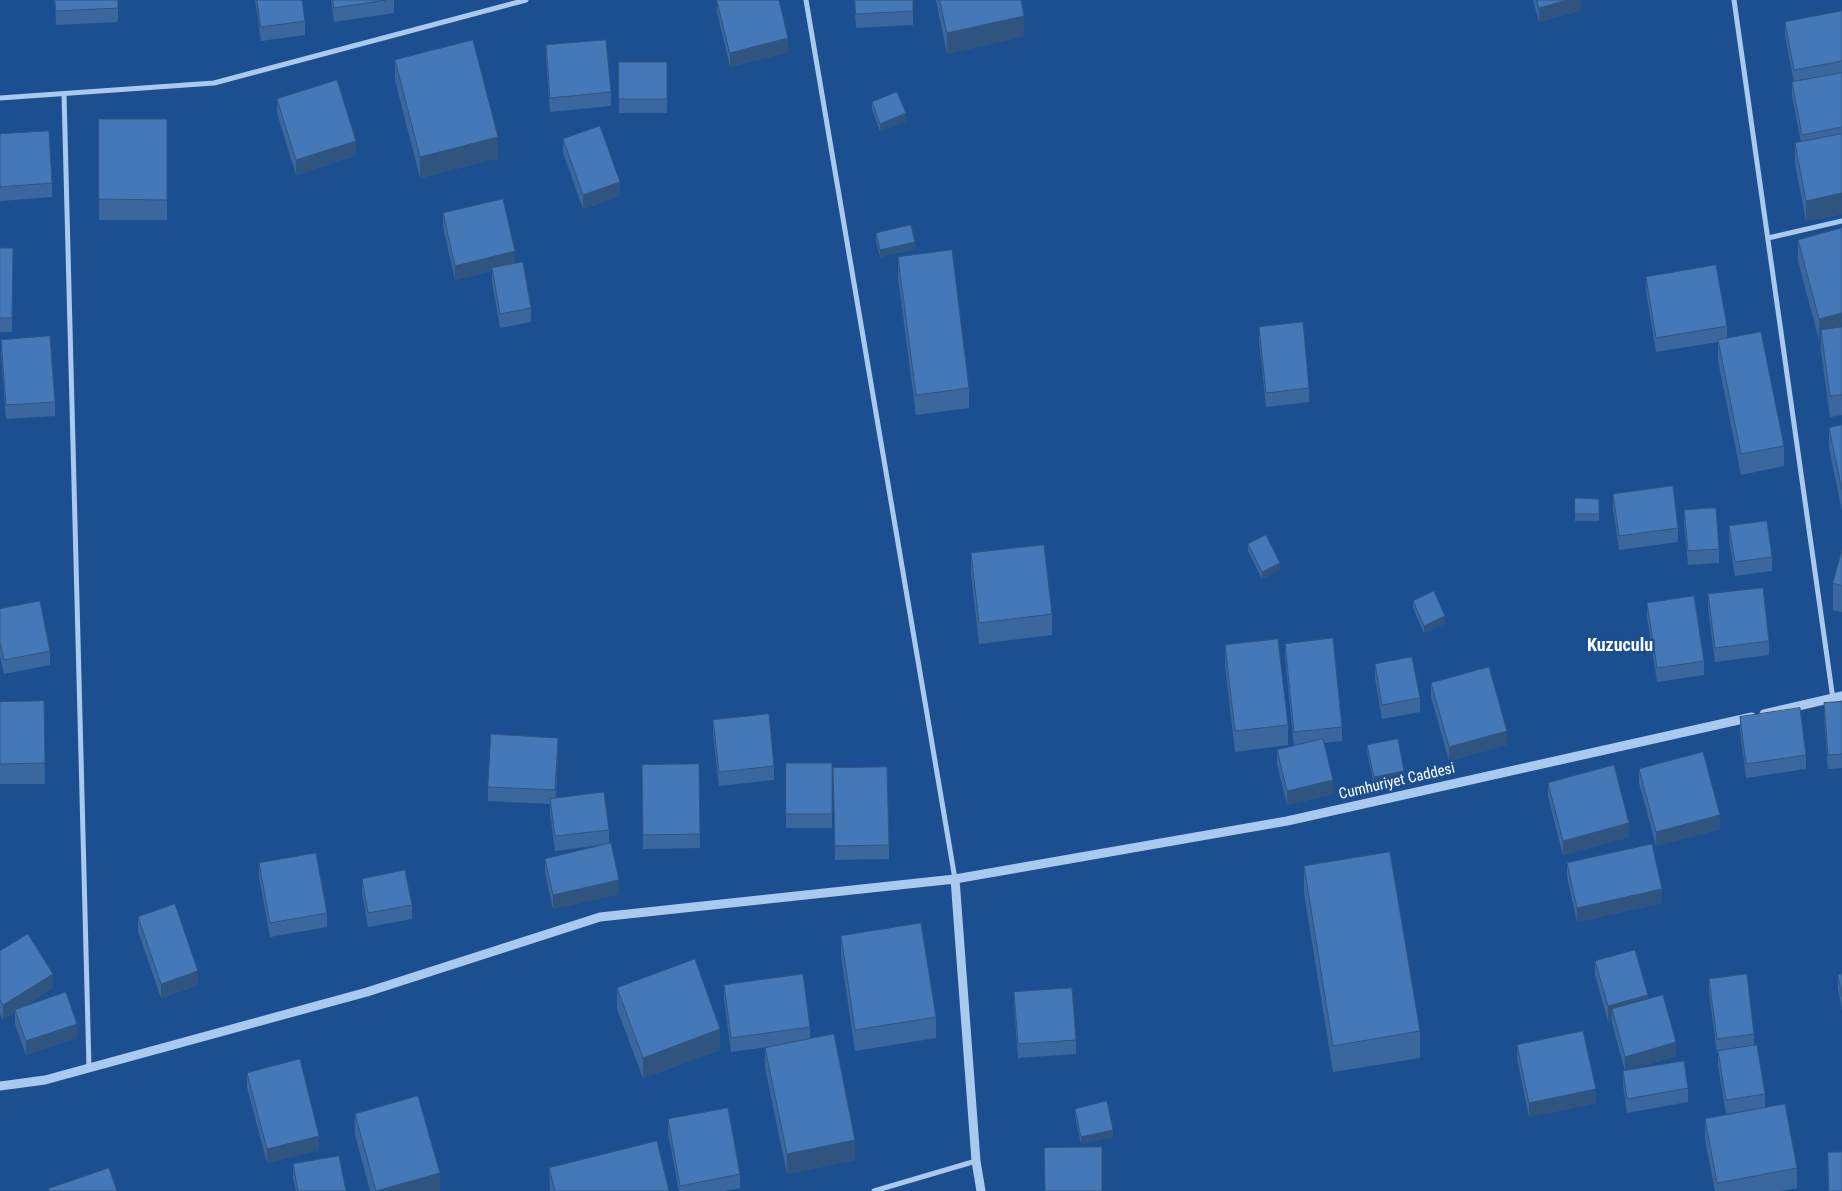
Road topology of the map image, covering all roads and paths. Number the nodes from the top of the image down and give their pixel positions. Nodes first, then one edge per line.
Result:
1 (526, 0) edge
2 (806, 0) edge
3 (1734, 0) edge
4 (64, 94) junction
5 (0, 98) edge
6 (1842, 221) edge
7 (1768, 238) junction
8 (1838, 697) edge
9 (955, 879) junction
10 (89, 1068) junction
11 (0, 1086) edge
12 (976, 1161) junction
13 (874, 1191) edge
14 (981, 1191) edge

1 - 4 street
2 - 9 street
3 - 7 street
4 - 5 street
4 - 10 street
6 - 7 street
7 - 8 street
8 - 9 street, Cumhuriyet Caddesi
9 - 10 street, Cumhuriyet Caddesi
9 - 12 street
10 - 11 street, Cumhuriyet Caddesi
12 - 13 street
12 - 14 street

